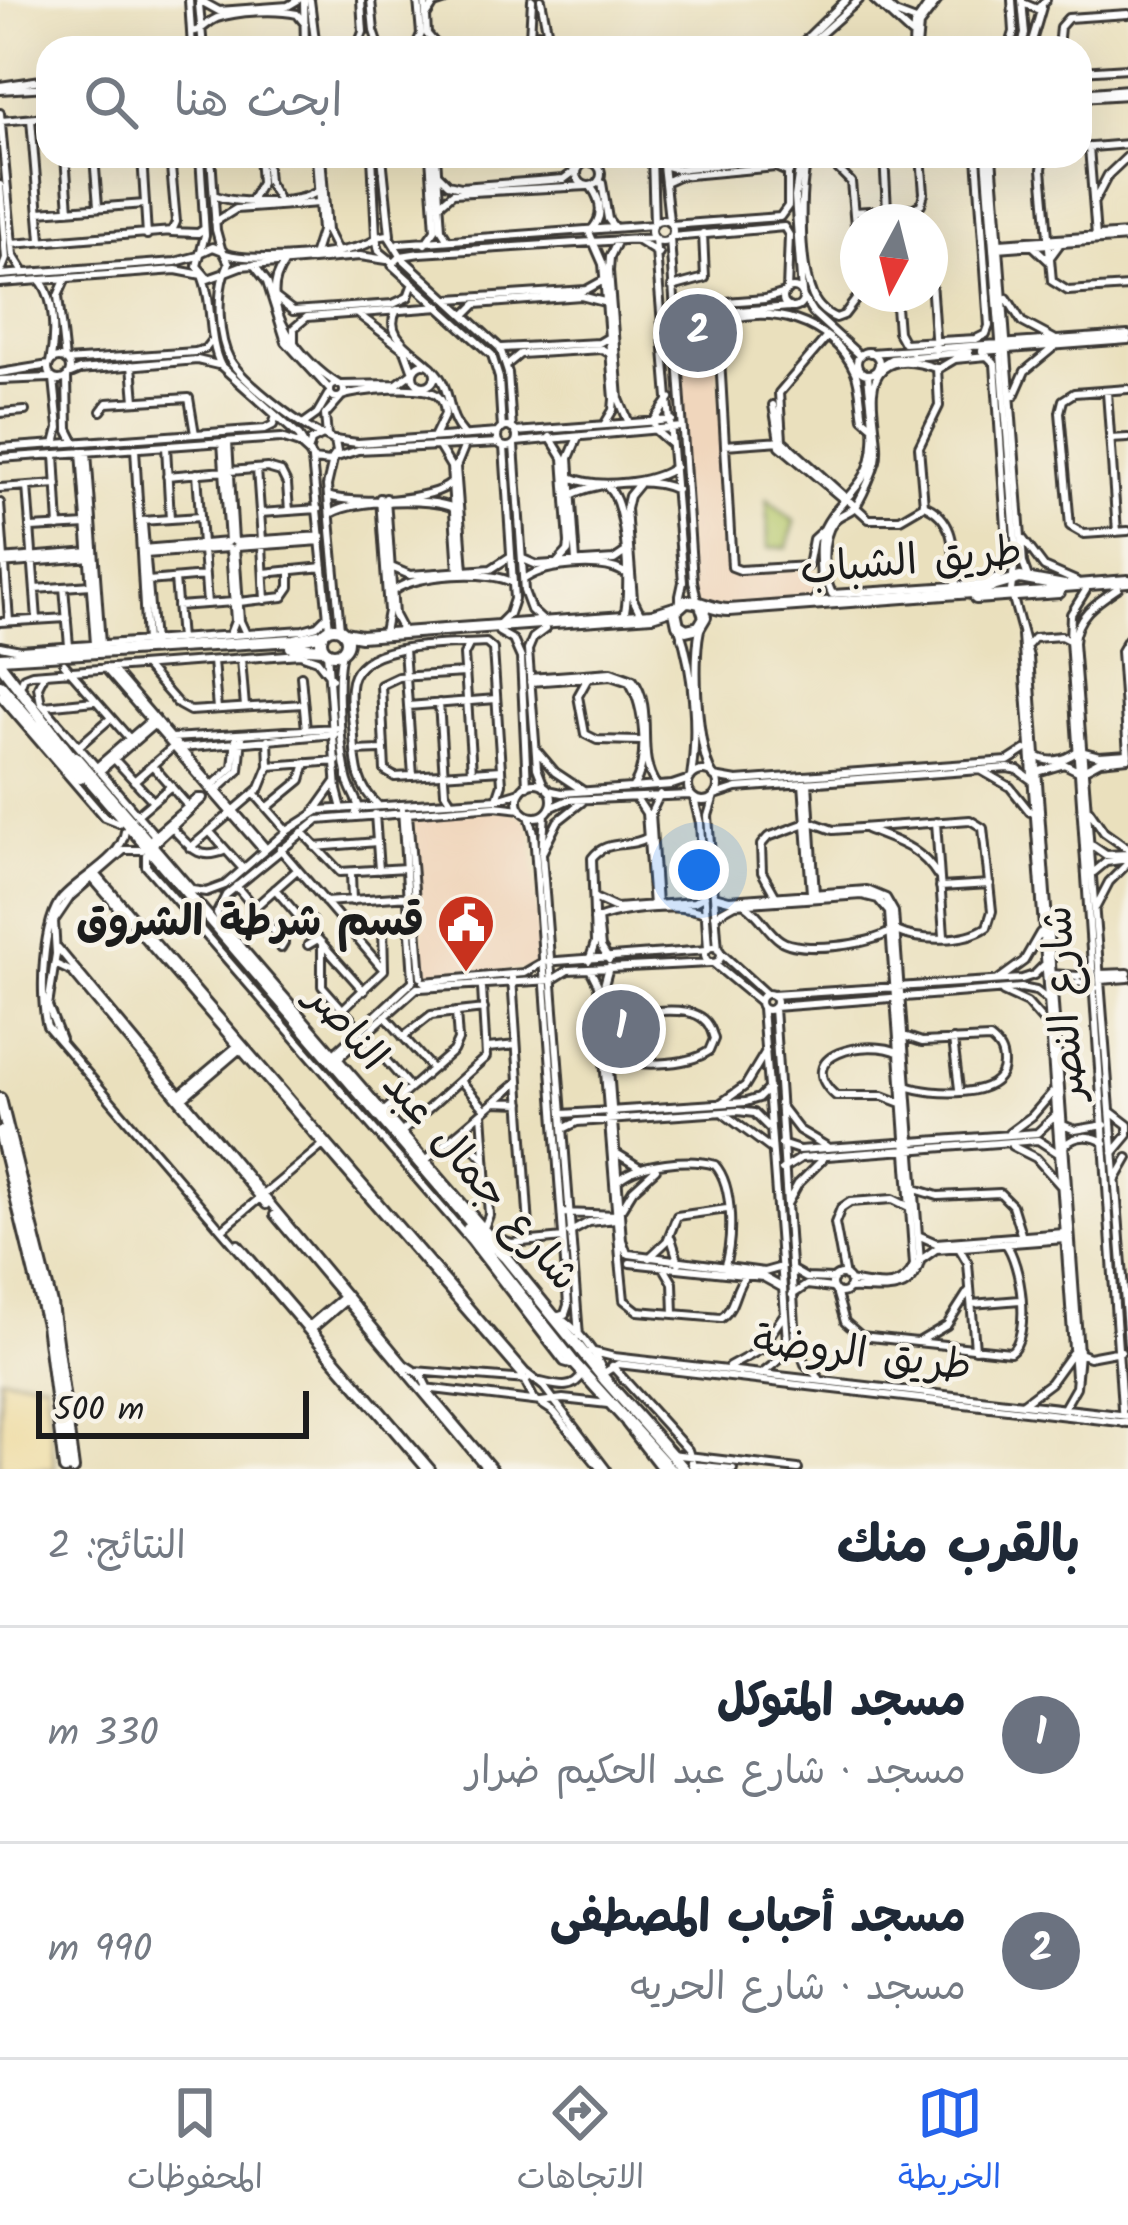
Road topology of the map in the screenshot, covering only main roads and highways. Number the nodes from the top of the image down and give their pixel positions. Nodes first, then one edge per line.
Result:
1 (1124, 585) edge
2 (1086, 587) junction
3 (700, 604) junction
4 (678, 606) junction
5 (702, 623) junction
6 (678, 624) junction
7 (546, 626) junction
8 (498, 629) junction
9 (336, 634) junction
10 (326, 651) junction
11 (0, 661) edge
12 (17, 683) junction
13 (0, 686) edge
14 (38, 704) junction
15 (27, 717) junction
16 (256, 977) junction
17 (0, 1099) edge
18 (0, 1132) edge
19 (515, 1277) junction
20 (601, 1380) junction
21 (67, 1449) junction
22 (689, 1466) edge
23 (662, 1467) edge
24 (69, 1469) edge

1 - 2 main road, طريق الشباب
2 - 3 main road, طريق الشباب
2 - 5 main road, طريق الشباب
3 - 4 main road
3 - 5 main road
4 - 6 main road
4 - 7 main road
5 - 6 main road
6 - 7 main road
7 - 8 main road
8 - 9 main road
8 - 9 main road
9 - 10 main road
9 - 10 main road
9 - 11 main road
10 - 12 main road
11 - 12 main road, شارع جمال عبد الناصر
12 - 14 main road, شارع جمال عبد الناصر
13 - 15 main road, شارع جمال عبد الناصر
14 - 15 main road
14 - 16 main road, شارع جمال عبد الناصر
15 - 16 main road, شارع جمال عبد الناصر
16 - 19 main road, شارع جمال عبد الناصر
16 - 19 main road, شارع جمال عبد الناصر
17 - 21 main road
18 - 21 main road
19 - 20 main road, شارع جمال عبد الناصر
19 - 20 main road, شارع جمال عبد الناصر
20 - 22 main road
20 - 23 main road
21 - 24 main road

